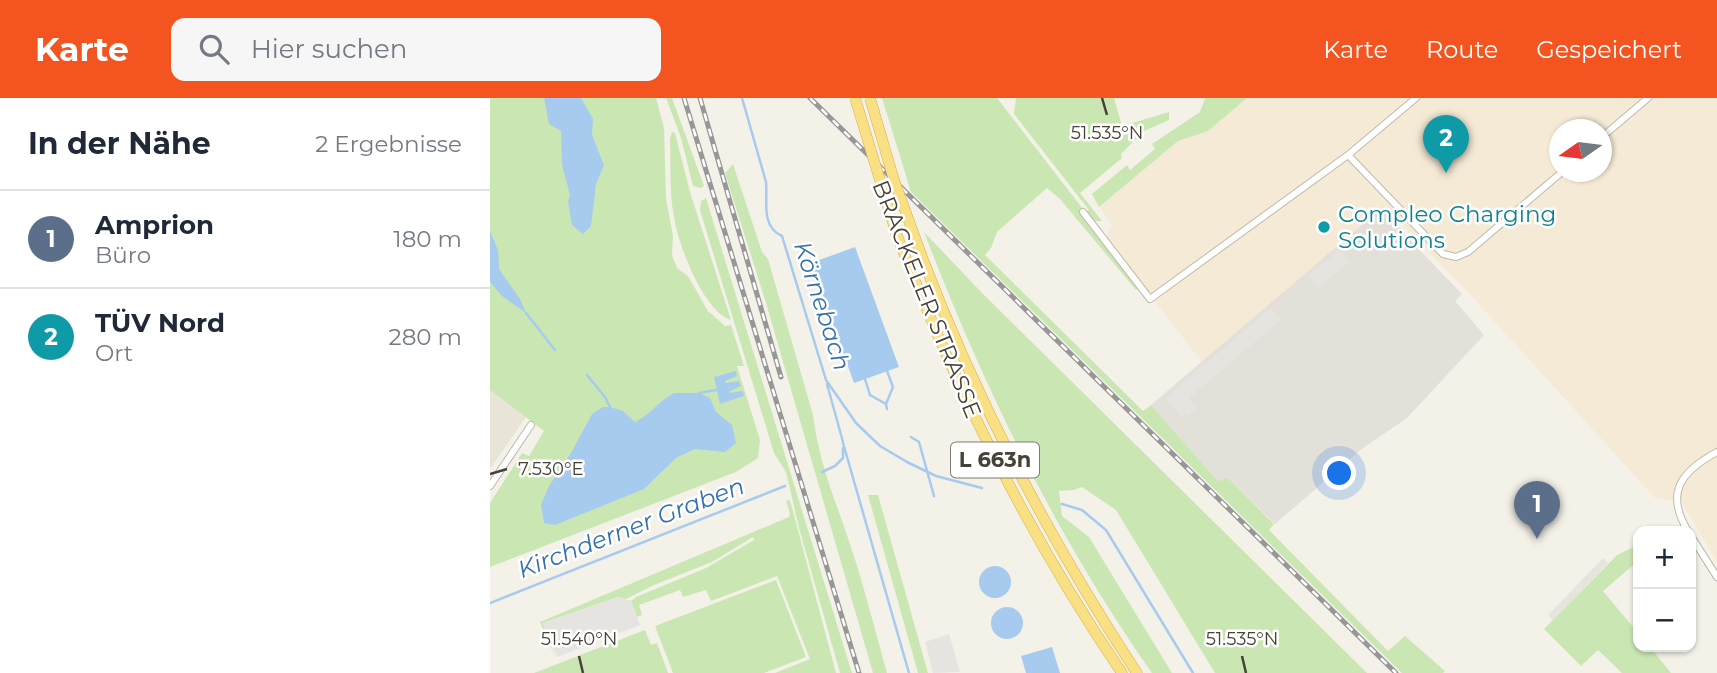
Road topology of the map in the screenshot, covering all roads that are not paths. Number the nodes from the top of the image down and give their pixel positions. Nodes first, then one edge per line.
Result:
1 (855, 98) edge
2 (870, 98) edge
3 (1416, 98) edge
4 (1648, 98) edge
5 (1612, 128) edge
6 (1348, 155) junction
7 (1550, 182) edge
8 (1083, 212) dead end
9 (531, 425) dead end
10 (1717, 452) edge
11 (490, 486) edge
12 (1686, 526) edge
13 (1696, 544) edge
14 (1717, 578) edge
15 (1117, 642) junction
16 (1122, 673) edge
17 (1137, 673) edge
18 (1143, 673) edge

1 - 16 highway, BRACKELER STRASSE / L 663n, bridge
2 - 15 highway, BRACKELER STRASSE / L 663n, bridge
3 - 6 street
4 - 5 street
6 - 7 street
6 - 8 street
9 - 11 street
10 - 12 street
13 - 14 street
15 - 17 highway, BRACKELER STRASSE / L 663n
15 - 18 highway

